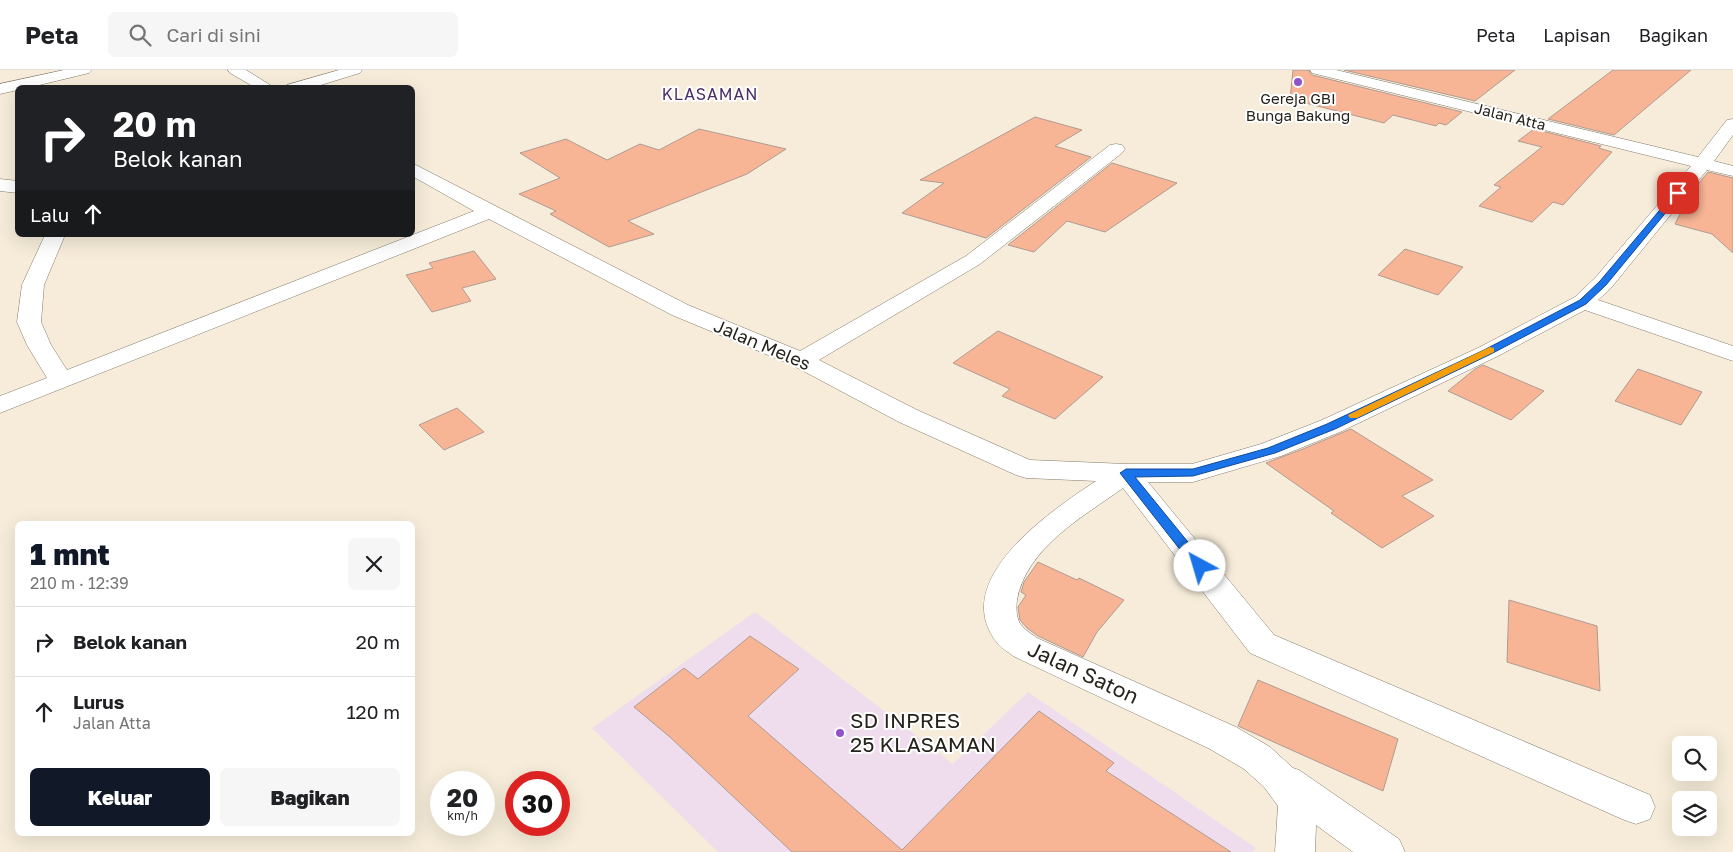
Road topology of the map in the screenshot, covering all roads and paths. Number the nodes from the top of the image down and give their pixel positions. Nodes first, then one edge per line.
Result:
1 (36, 70) edge
2 (84, 70) edge
3 (236, 70) edge
4 (355, 70) edge
5 (1317, 70) edge
6 (0, 78) edge
7 (18, 85) edge
8 (263, 85) edge
9 (303, 85) edge
10 (15, 86) edge
11 (0, 89) edge
12 (1733, 124) edge
13 (1116, 149) dead end
14 (1703, 164) junction
15 (415, 170) edge
16 (1733, 171) edge
17 (0, 185) edge
18 (15, 187) edge
19 (490, 212) junction
20 (54, 237) edge
21 (1583, 302) junction
22 (1733, 354) edge
23 (801, 360) junction
24 (61, 380) junction
25 (0, 405) edge
26 (1126, 473) junction
27 (1277, 776) junction
28 (1636, 806) dead end
29 (1295, 852) edge
30 (1385, 852) edge

1 - 6 main road
2 - 7 main road
3 - 8 main road
4 - 9 main road
5 - 14 main road, Jalan Atta
10 - 11 main road
12 - 14 main road
13 - 23 main road
14 - 16 main road, Jalan Atta
14 - 21 main road
15 - 19 main road, Jalan Meles
17 - 18 main road
19 - 23 main road, Jalan Meles
19 - 24 main road
20 - 24 main road
21 - 22 main road
21 - 26 main road, Jalan Meles
23 - 26 main road, Jalan Meles
24 - 25 main road
26 - 27 main road, Jalan Saton
26 - 28 main road
27 - 29 main road, Jalan Saton
27 - 30 main road

